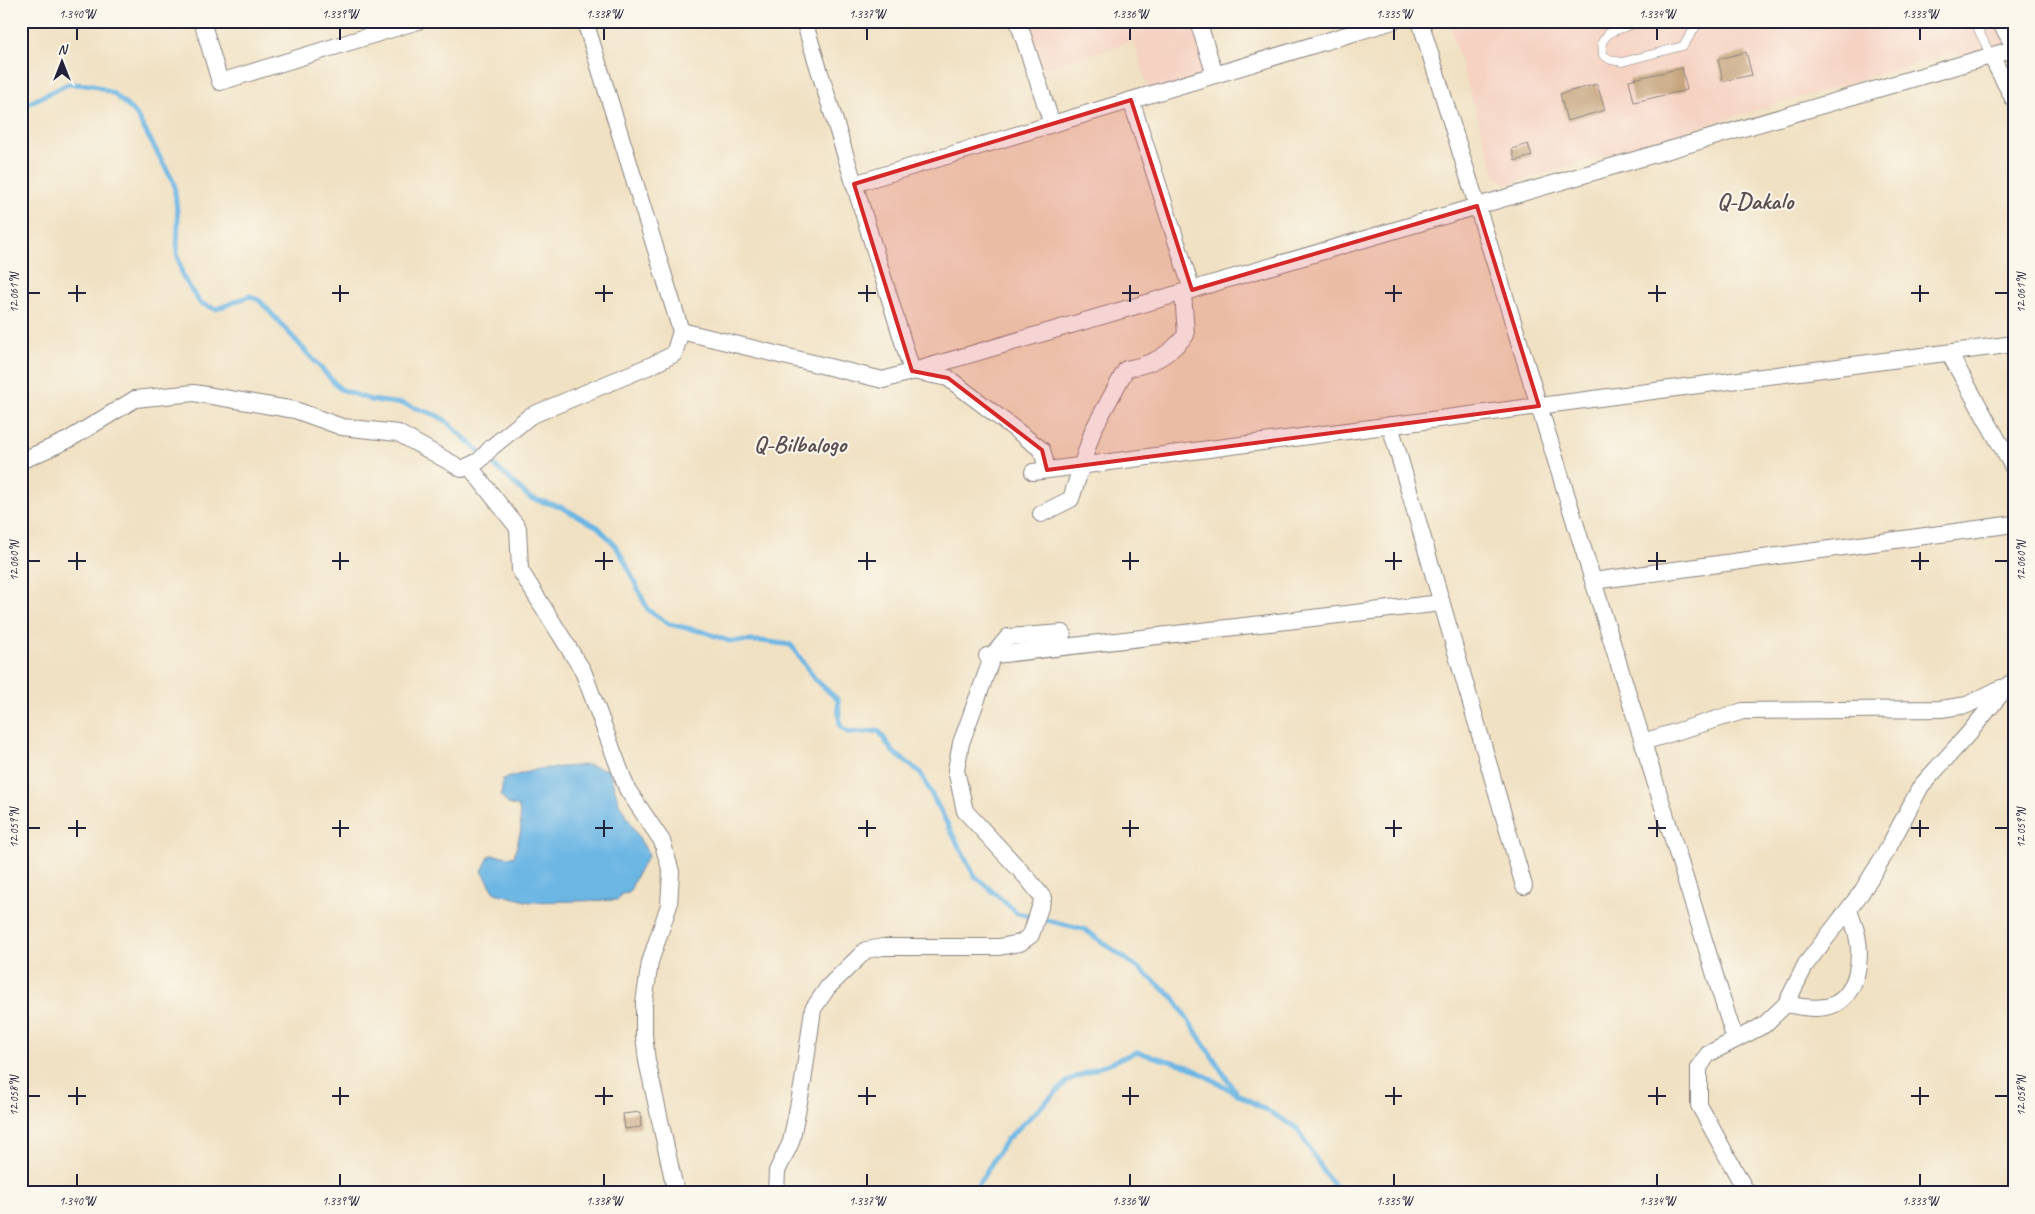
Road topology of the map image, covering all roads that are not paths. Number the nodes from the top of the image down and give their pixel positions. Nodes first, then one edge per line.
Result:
1 (202, 21) edge
2 (418, 21) edge
3 (585, 21) edge
4 (804, 21) edge
5 (1018, 21) edge
6 (1198, 21) edge
7 (1393, 21) edge
8 (1420, 21) edge
9 (1641, 21) edge
10 (1681, 21) edge
11 (1710, 21) edge
12 (1974, 21) edge
13 (1697, 25) junction
14 (2011, 33) edge
15 (1991, 56) junction
16 (1214, 75) junction
17 (1131, 100) junction
18 (2014, 100) edge
19 (1052, 124) junction
20 (854, 184) junction
21 (1477, 206) junction
22 (1188, 291) junction
23 (681, 331) junction
24 (2014, 344) edge
25 (1949, 353) junction
26 (912, 372) junction
27 (1539, 406) junction
28 (1390, 425) junction
29 (21, 461) edge
30 (474, 464) junction
31 (1083, 465) junction
32 (2014, 469) edge
33 (1040, 514) dead end
34 (2014, 524) edge
35 (1593, 581) junction
36 (1441, 603) junction
37 (1063, 633) dead end
38 (988, 656) junction
39 (2011, 683) edge
40 (1643, 742) junction
41 (1524, 886) dead end
42 (1849, 909) junction
43 (1786, 1004) junction
44 (1735, 1040) junction
45 (676, 1193) edge
46 (776, 1193) edge
47 (1747, 1193) edge

1 - 2 street
3 - 23 street
4 - 20 street
5 - 19 street
6 - 16 street
7 - 16 street
8 - 21 street
9 - 13 lane
10 - 13 lane
11 - 13 lane
12 - 15 lane
14 - 15 street
15 - 18 street
15 - 21 street
16 - 17 street
17 - 19 street
17 - 22 street
19 - 20 street
20 - 26 street
21 - 22 street
21 - 27 street
22 - 26 street
22 - 31 street
23 - 26 street
23 - 30 street
24 - 25 street
25 - 27 street
25 - 32 street
26 - 31 street
27 - 28 street
27 - 35 street
28 - 31 street
28 - 36 street
29 - 30 street
30 - 45 street
31 - 33 street
34 - 35 street
35 - 40 street
36 - 38 street
36 - 41 street
37 - 38 street
38 - 46 street
39 - 40 street
39 - 42 street
40 - 44 street
42 - 43 street
42 - 43 street
43 - 44 street
44 - 47 street

